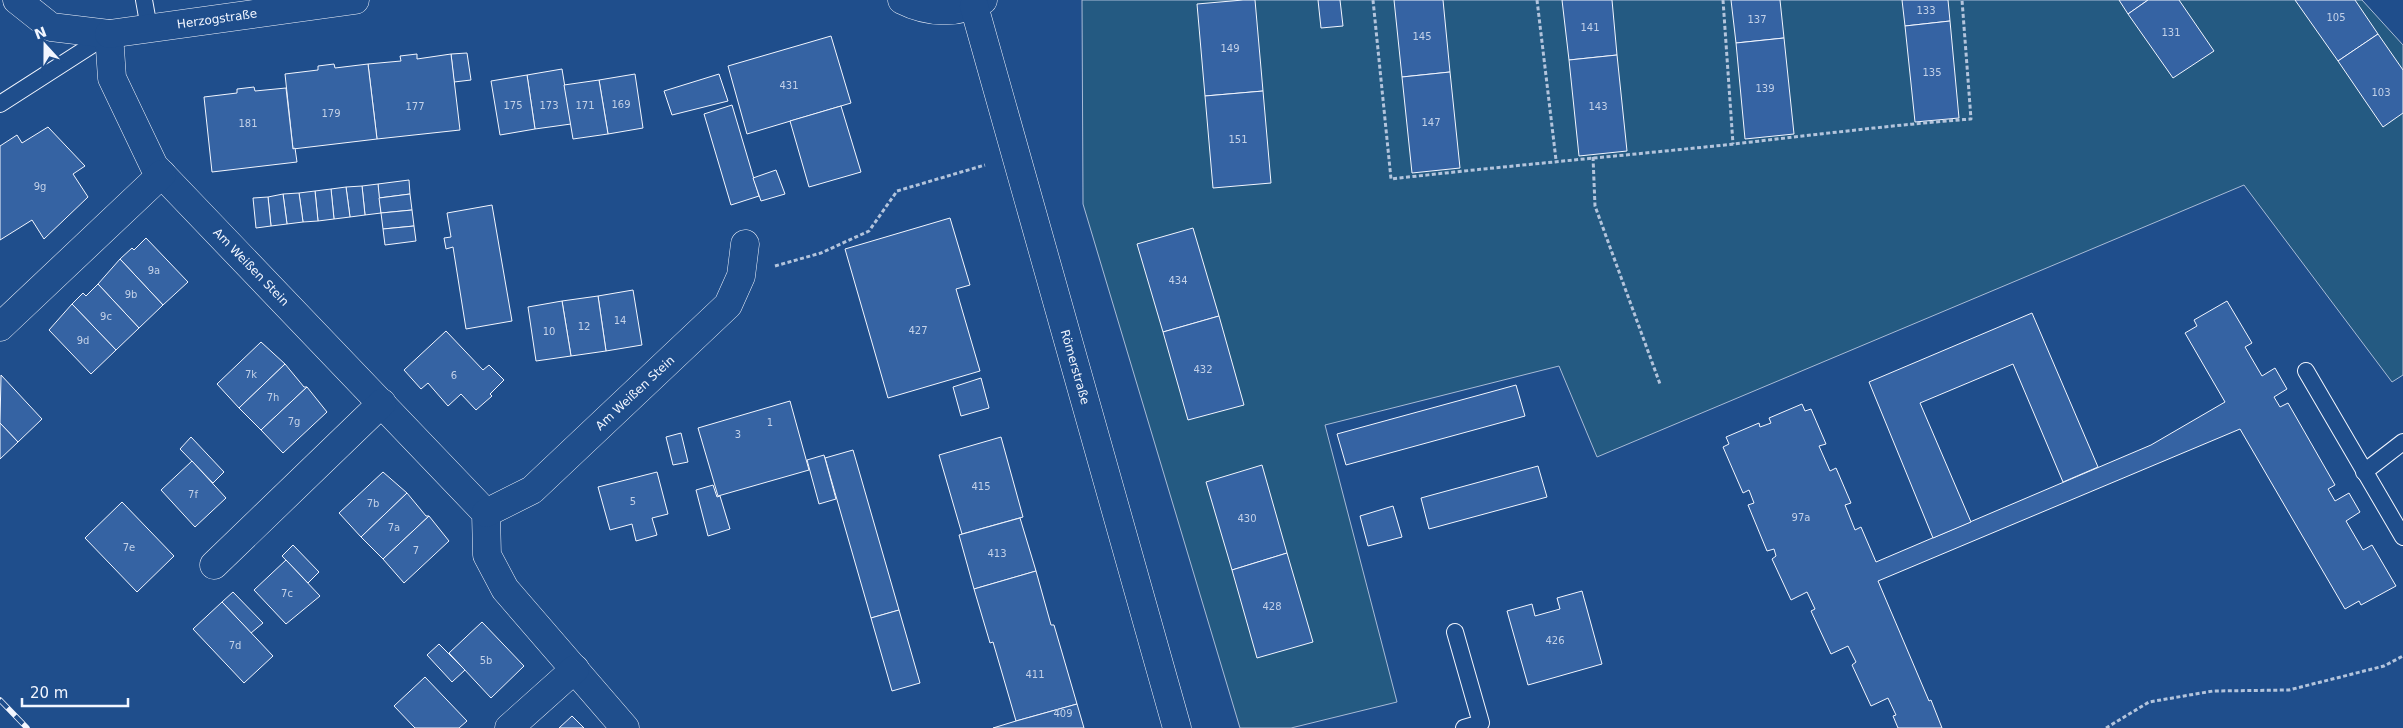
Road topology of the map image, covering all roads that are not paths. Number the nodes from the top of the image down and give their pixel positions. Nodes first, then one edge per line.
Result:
1 (17, 0) edge
2 (144, 0) edge
3 (355, 0) edge
4 (902, 0) edge
5 (978, 3) edge
6 (149, 28) junction
7 (109, 34) junction
8 (0, 104) edge
9 (162, 174) junction
10 (745, 244) dead end
11 (0, 327) edge
12 (2306, 371) dead end
13 (382, 403) junction
14 (2403, 442) edge
15 (2364, 472) junction
16 (486, 513) junction
17 (2403, 538) edge
18 (214, 565) dead end
19 (1455, 632) dead end
20 (575, 669) junction
21 (510, 728) edge
22 (625, 728) edge
23 (1177, 728) edge
24 (1464, 728) edge

1 - 7 street
2 - 6 lane
3 - 6 street, Herzogstraße
4 - 5 street
5 - 23 street, Römerstraße
6 - 7 street, Herzogstraße
7 - 8 lane
7 - 9 street, Am Weißen Stein
9 - 11 street
9 - 13 street, Am Weißen Stein
10 - 16 street, Am Weißen Stein
12 - 15 lane
13 - 16 street, Am Weißen Stein
13 - 18 street
14 - 15 lane
15 - 17 lane
16 - 20 street
19 - 24 lane
20 - 21 street
20 - 22 street

